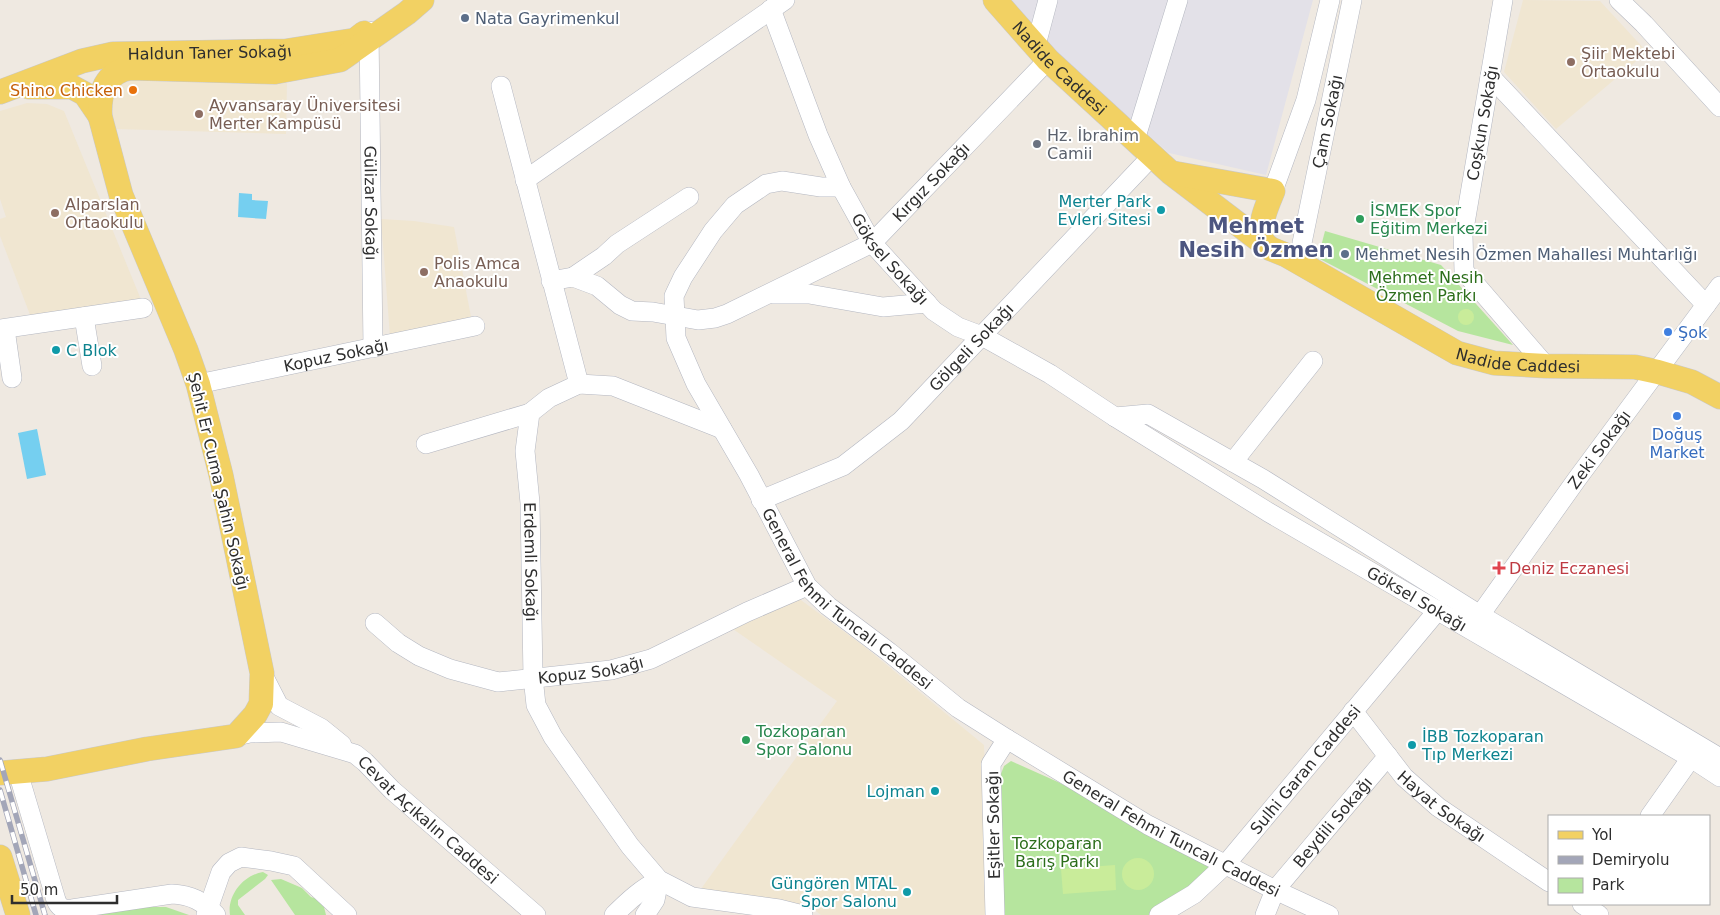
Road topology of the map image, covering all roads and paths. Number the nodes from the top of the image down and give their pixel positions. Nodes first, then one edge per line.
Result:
1 (413, 0) edge
2 (422, 0) edge
3 (995, 0) edge
4 (1048, 0) edge
5 (1178, 0) edge
6 (1330, 0) edge
7 (1352, 0) edge
8 (1503, 0) edge
9 (1619, 0) edge
10 (778, 5) edge
11 (369, 35) junction
12 (1042, 53) junction
13 (1490, 76) junction
14 (501, 86) dead end
15 (8, 89) edge
16 (1720, 107) edge
17 (100, 116) junction
18 (1135, 140) junction
19 (1153, 155) junction
20 (1171, 173) junction
21 (525, 180) junction
22 (841, 188) junction
23 (1273, 191) junction
24 (688, 197) dead end
25 (872, 242) junction
26 (1262, 242) junction
27 (1294, 249) junction
28 (574, 277) junction
29 (551, 281) junction
30 (1720, 286) edge
31 (769, 294) junction
32 (927, 303) junction
33 (1706, 305) junction
34 (143, 308) dead end
35 (674, 316) junction
36 (84, 317) junction
37 (475, 326) dead end
38 (2, 329) edge
39 (982, 336) junction
40 (373, 348) junction
41 (1313, 361) dead end
42 (92, 366) dead end
43 (1546, 366) junction
44 (1658, 372) junction
45 (12, 378) dead end
46 (198, 384) junction
47 (579, 384) junction
48 (1720, 397) edge
49 (530, 413) junction
50 (1115, 417) junction
51 (722, 430) junction
52 (426, 444) dead end
53 (1233, 462) junction
54 (761, 500) junction
55 (807, 586) junction
56 (1438, 610) junction
57 (1480, 615) junction
58 (375, 623) dead end
59 (262, 673) junction
60 (533, 677) junction
61 (1353, 711) junction
62 (236, 736) junction
63 (1007, 739) junction
64 (355, 754) junction
65 (1388, 756) junction
66 (1691, 758) junction
67 (1720, 758) edge
68 (1720, 777) edge
69 (6, 780) edge
70 (1651, 815) edge
71 (0, 858) edge
72 (1226, 864) junction
73 (659, 880) junction
74 (1548, 881) edge
75 (1275, 890) junction
76 (210, 912) edge
77 (18, 915) edge
78 (347, 915) edge
79 (536, 915) edge
80 (614, 915) edge
81 (645, 915) edge
82 (803, 915) edge
83 (995, 915) edge
84 (1159, 915) edge
85 (1265, 915) edge
86 (1329, 915) edge

1 - 11 main road, Haldun Taner Sokağı
2 - 11 main road
3 - 12 main road, Nadide Caddesi
4 - 12 street
5 - 18 street
6 - 23 street, Çam Sokağı
7 - 27 street, Çam Sokağı
8 - 13 street, Coşkun Sokağı
9 - 16 street
10 - 21 street, Göksel Sokağı
10 - 22 street, Göksel Sokağı
11 - 15 main road, Haldun Taner Sokağı
11 - 17 main road
11 - 40 street, Gülizar Sokağı
12 - 18 main road, Nadide Caddesi
12 - 25 street, Kırgız Sokağı
13 - 33 street
13 - 43 street, Coşkun Sokağı
14 - 21 street
15 - 17 main road
17 - 46 main road, Şehit Er Cuma Şahin Sokağı
18 - 19 main road, Nadide Caddesi
19 - 20 main road, Nadide Caddesi
19 - 39 street, Gölgeli Sokağı
20 - 23 main road
20 - 26 main road, Nadide Caddesi
21 - 29 street
22 - 25 street, Göksel Sokağı
22 - 35 street, General Fehmi Tuncalı Caddesi
23 - 26 main road
24 - 28 street
25 - 31 street, Kırgız Sokağı
25 - 32 street, Göksel Sokağı
26 - 27 main road, Nadide Caddesi
27 - 43 main road, Nadide Caddesi
28 - 29 street
28 - 35 street, Kırgız Sokağı
29 - 47 street
30 - 33 street, Zeki Sokağı
31 - 32 street, Kırgız Sokağı
31 - 35 street, Kırgız Sokağı
32 - 39 street, Göksel Sokağı
33 - 44 street, Zeki Sokağı
34 - 36 street
35 - 51 street, General Fehmi Tuncalı Caddesi
36 - 38 street
36 - 42 street
37 - 40 street, Kopuz Sokağı
38 - 45 street
39 - 50 street, Göksel Sokağı
39 - 54 street, Gölgeli Sokağı
40 - 46 street, Kopuz Sokağı
41 - 53 street
43 - 44 main road, Nadide Caddesi
44 - 48 main road, Nadide Caddesi
44 - 57 street, Zeki Sokağı
46 - 59 main road, Şehit Er Cuma Şahin Sokağı
47 - 49 street
47 - 51 street
49 - 52 street
49 - 60 street, Erdemli Sokağı
50 - 53 street, Göksel Sokağı
50 - 56 street, Göksel Sokağı
51 - 54 street, General Fehmi Tuncalı Caddesi
53 - 57 street, Göksel Sokağı
54 - 55 street, General Fehmi Tuncalı Caddesi
55 - 60 street, Kopuz Sokağı
55 - 63 street, General Fehmi Tuncalı Caddesi
56 - 61 street, Sulhi Garan Caddesi
56 - 66 street, Göksel Sokağı
57 - 67 street, Göksel Sokağı
58 - 60 street, Kopuz Sokağı
59 - 62 main road
59 - 64 street, Şehit Er Cuma Şahin Sokağı
60 - 73 street, Erdemli Sokağı
61 - 65 street, Hayat Sokağı
61 - 72 street, Sulhi Garan Caddesi
62 - 64 street, Cevat Açıkalın Caddesi
62 - 69 main road, Cevat Açıkalın Caddesi
63 - 72 street, General Fehmi Tuncalı Caddesi
63 - 83 street, Eşitler Sokağı
64 - 79 street, Cevat Açıkalın Caddesi
65 - 74 street, Hayat Sokağı
65 - 75 street, Beydili Sokağı
66 - 68 street, Göksel Sokağı
66 - 70 street
69 - 76 street
71 - 77 main road
72 - 75 street, General Fehmi Tuncalı Caddesi
72 - 84 street, Sulhi Garan Caddesi
73 - 80 street
73 - 81 street
73 - 82 street
75 - 85 street, Beydili Sokağı
75 - 86 street, General Fehmi Tuncalı Caddesi
76 - 78 street

